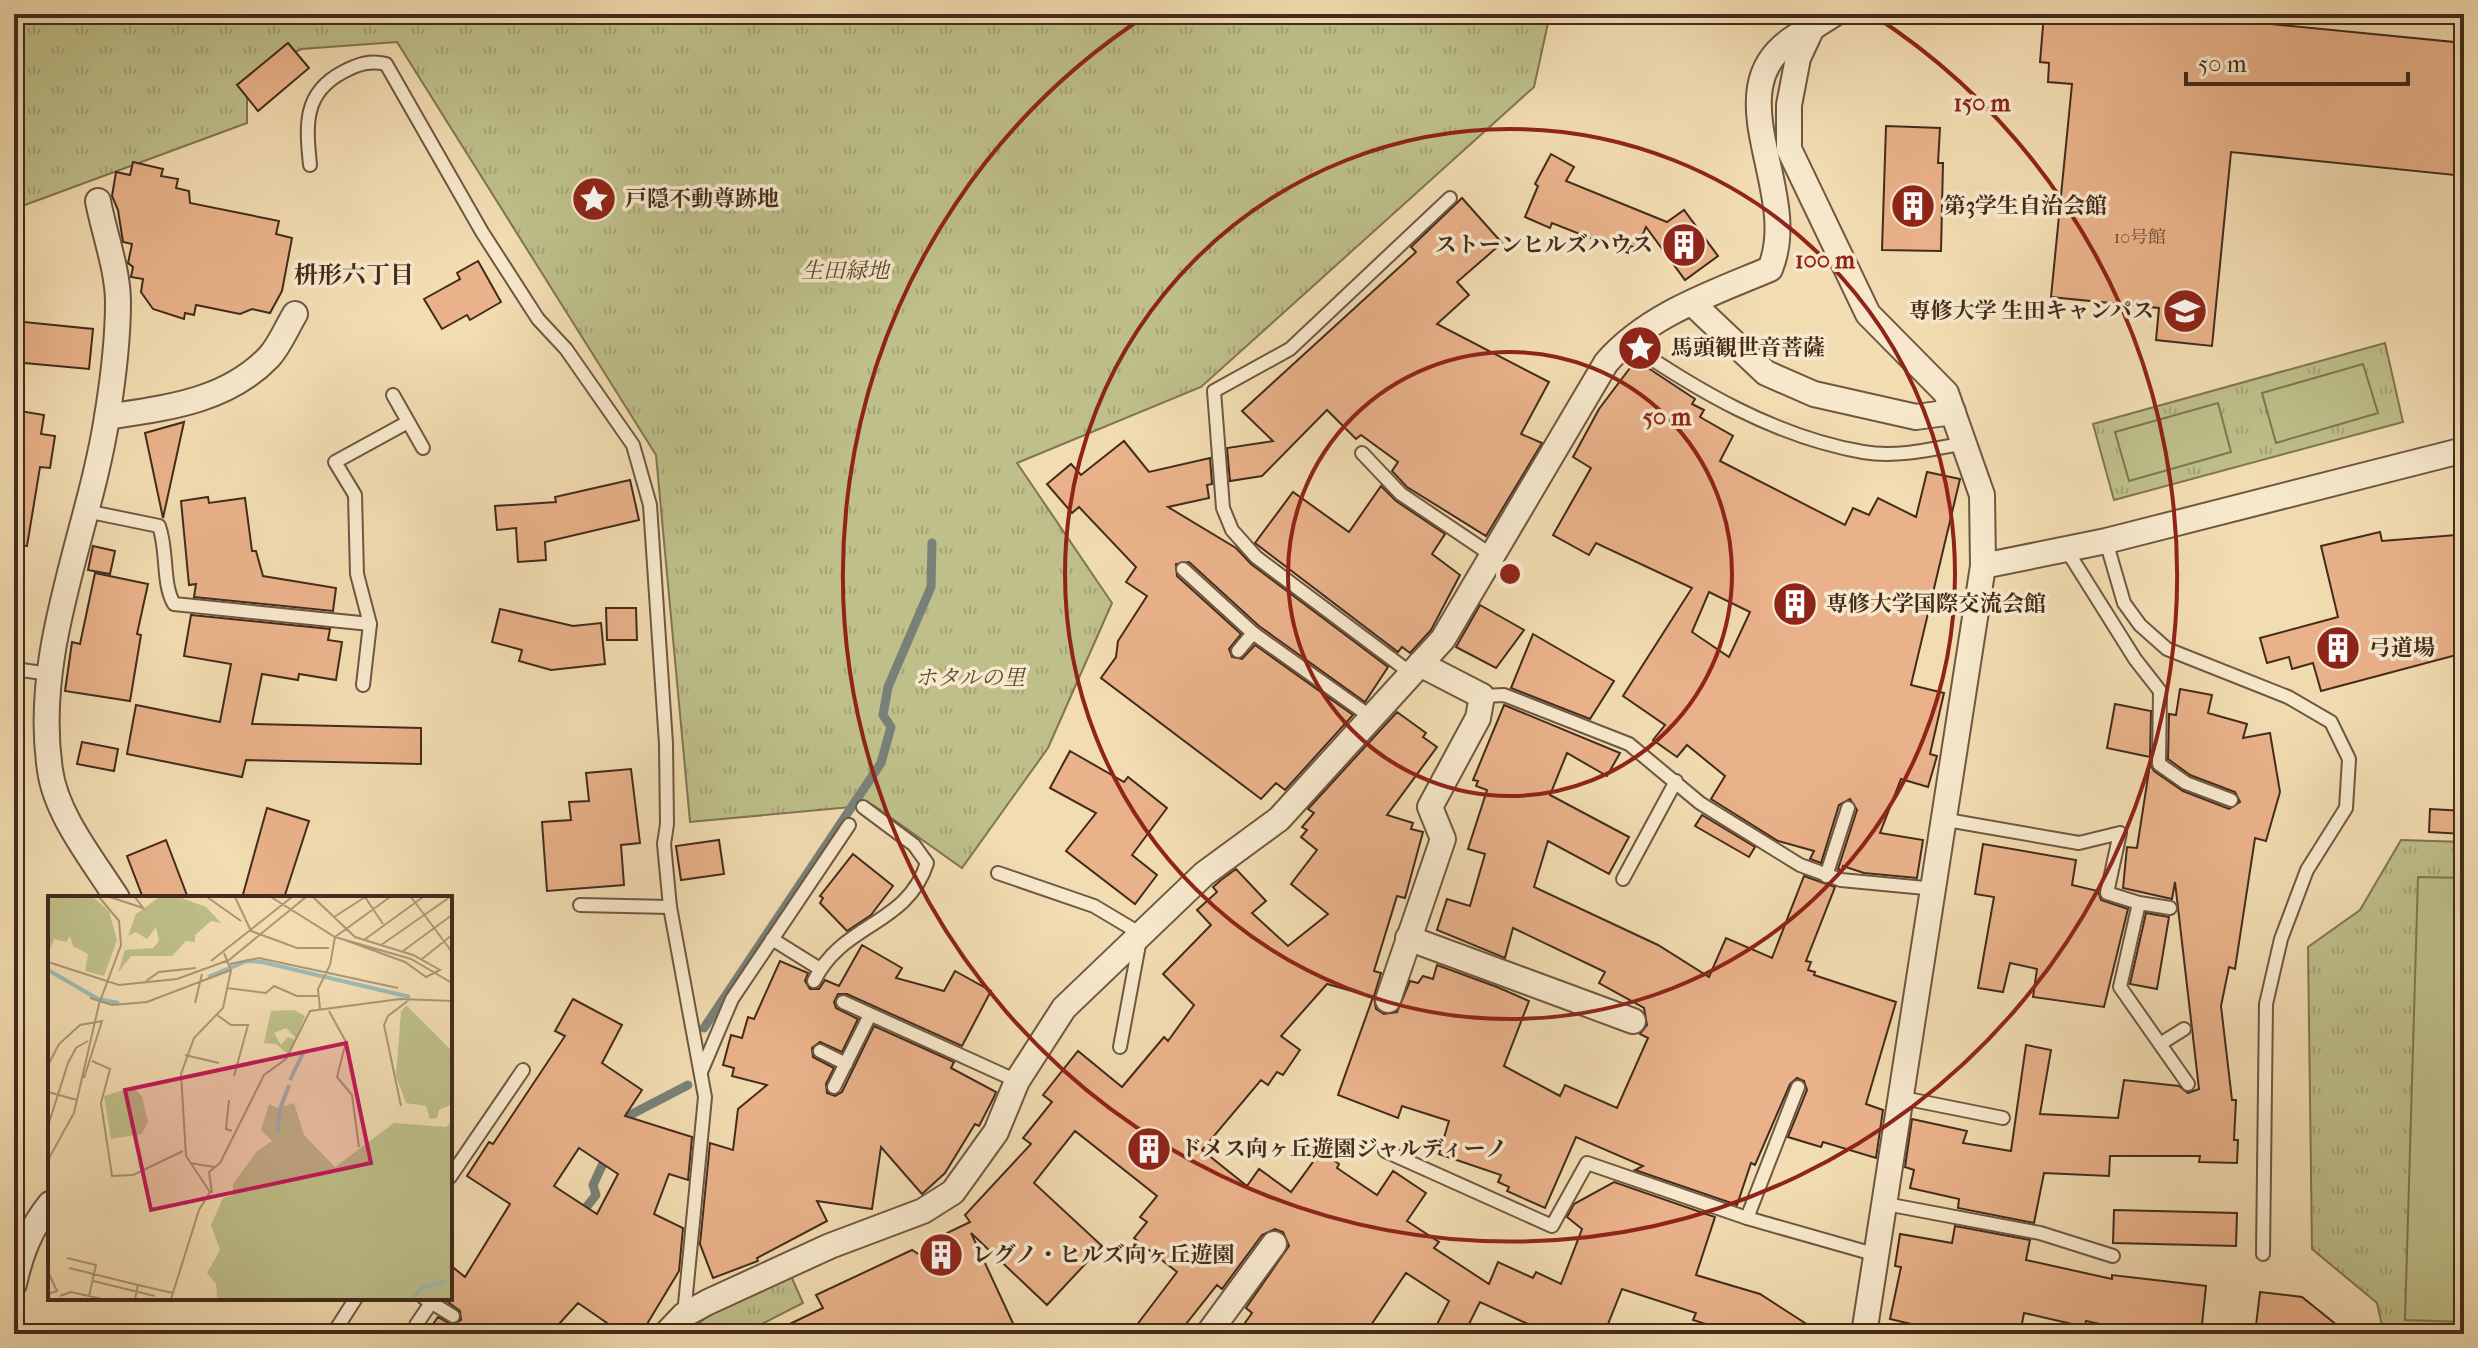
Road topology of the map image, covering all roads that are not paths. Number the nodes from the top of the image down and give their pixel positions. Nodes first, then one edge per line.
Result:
1 (1834, 14) edge
2 (1812, 28) junction
3 (310, 165) dead end
4 (1450, 198) dead end
5 (98, 201) dead end
6 (1692, 303) junction
7 (295, 314) dead end
8 (1625, 341) junction
9 (393, 395) dead end
10 (1953, 412) junction
11 (107, 417) junction
12 (408, 422) junction
13 (1966, 443) junction
14 (423, 448) dead end
15 (2462, 450) edge
16 (1362, 453) dead end
17 (2464, 491) edge
18 (86, 511) junction
19 (2106, 541) junction
20 (2066, 549) junction
21 (1493, 556) junction
22 (1983, 566) junction
23 (1183, 569) dead end
24 (370, 624) junction
25 (1253, 633) junction
26 (1238, 651) dead end
27 (14, 669) edge
28 (1416, 669) junction
29 (50, 674) junction
30 (363, 685) dead end
31 (1482, 696) junction
32 (1371, 717) junction
33 (1676, 781) junction
34 (2231, 800) dead end
35 (863, 807) dead end
36 (1848, 808) dead end
37 (1947, 820) junction
38 (849, 825) dead end
39 (998, 873) dead end
40 (1826, 876) junction
41 (1623, 879) dead end
42 (1936, 889) junction
43 (116, 896) edge
44 (2139, 903) junction
45 (580, 905) dead end
46 (670, 907) junction
47 (2170, 908) dead end
48 (1141, 934) junction
49 (1408, 938) junction
50 (772, 939) junction
51 (1379, 1001) dead end
52 (843, 1002) dead end
53 (870, 1015) junction
54 (1633, 1021) dead end
55 (2184, 1029) dead end
56 (2160, 1044) junction
57 (1120, 1047) dead end
58 (820, 1051) dead end
59 (846, 1064) junction
60 (523, 1070) dead end
61 (701, 1073) junction
62 (1017, 1081) junction
63 (2188, 1084) dead end
64 (834, 1087) dead end
65 (1798, 1087) dead end
66 (1903, 1098) junction
67 (2003, 1118) dead end
68 (1385, 1151) dead end
69 (452, 1174) edge
70 (1886, 1204) junction
71 (48, 1206) edge
72 (1747, 1218) junction
73 (1274, 1244) dead end
74 (18, 1249) edge
75 (2263, 1254) dead end
76 (1877, 1255) junction
77 (2113, 1256) dead end
78 (14, 1284) edge
79 (355, 1300) edge
80 (428, 1300) edge
81 (684, 1315) junction
82 (453, 1316) dead end
83 (416, 1325) dead end
84 (333, 1334) edge
85 (666, 1334) edge
86 (1208, 1334) edge
87 (1864, 1334) edge

1 - 2 street
2 - 6 street
2 - 10 street
3 - 46 lane
4 - 28 lane
5 - 11 street
6 - 8 street
6 - 10 street
7 - 11 street
8 - 13 lane
8 - 21 street
9 - 12 lane
10 - 13 street
11 - 18 street
12 - 14 lane
12 - 24 lane
13 - 22 street
15 - 17 lane
15 - 19 street
16 - 21 lane
18 - 24 lane
18 - 29 street
19 - 20 street
19 - 75 lane
20 - 22 street
20 - 34 lane
21 - 28 street
22 - 37 street
23 - 25 lane
24 - 30 lane
25 - 26 lane
25 - 32 lane
27 - 29 lane
28 - 31 street
28 - 32 street
29 - 43 street
31 - 33 lane
31 - 49 street
32 - 48 street
33 - 40 lane
33 - 41 lane
35 - 50 lane
36 - 40 lane
37 - 42 street
37 - 44 lane
38 - 50 lane
39 - 48 lane
40 - 42 lane
42 - 66 street
44 - 47 lane
44 - 56 lane
45 - 46 lane
46 - 61 lane
48 - 57 lane
48 - 62 street
49 - 51 street
49 - 54 street
50 - 61 lane
52 - 53 lane
53 - 59 lane
53 - 62 lane
55 - 56 lane
56 - 63 lane
58 - 59 lane
59 - 64 lane
60 - 69 lane
61 - 81 lane
62 - 81 street
65 - 72 lane
66 - 67 lane
66 - 70 street
68 - 72 lane
70 - 76 street
70 - 77 lane
71 - 74 street
72 - 76 lane
73 - 86 street
74 - 78 street
76 - 87 street
79 - 84 lane
80 - 82 lane
80 - 83 lane
81 - 85 street

